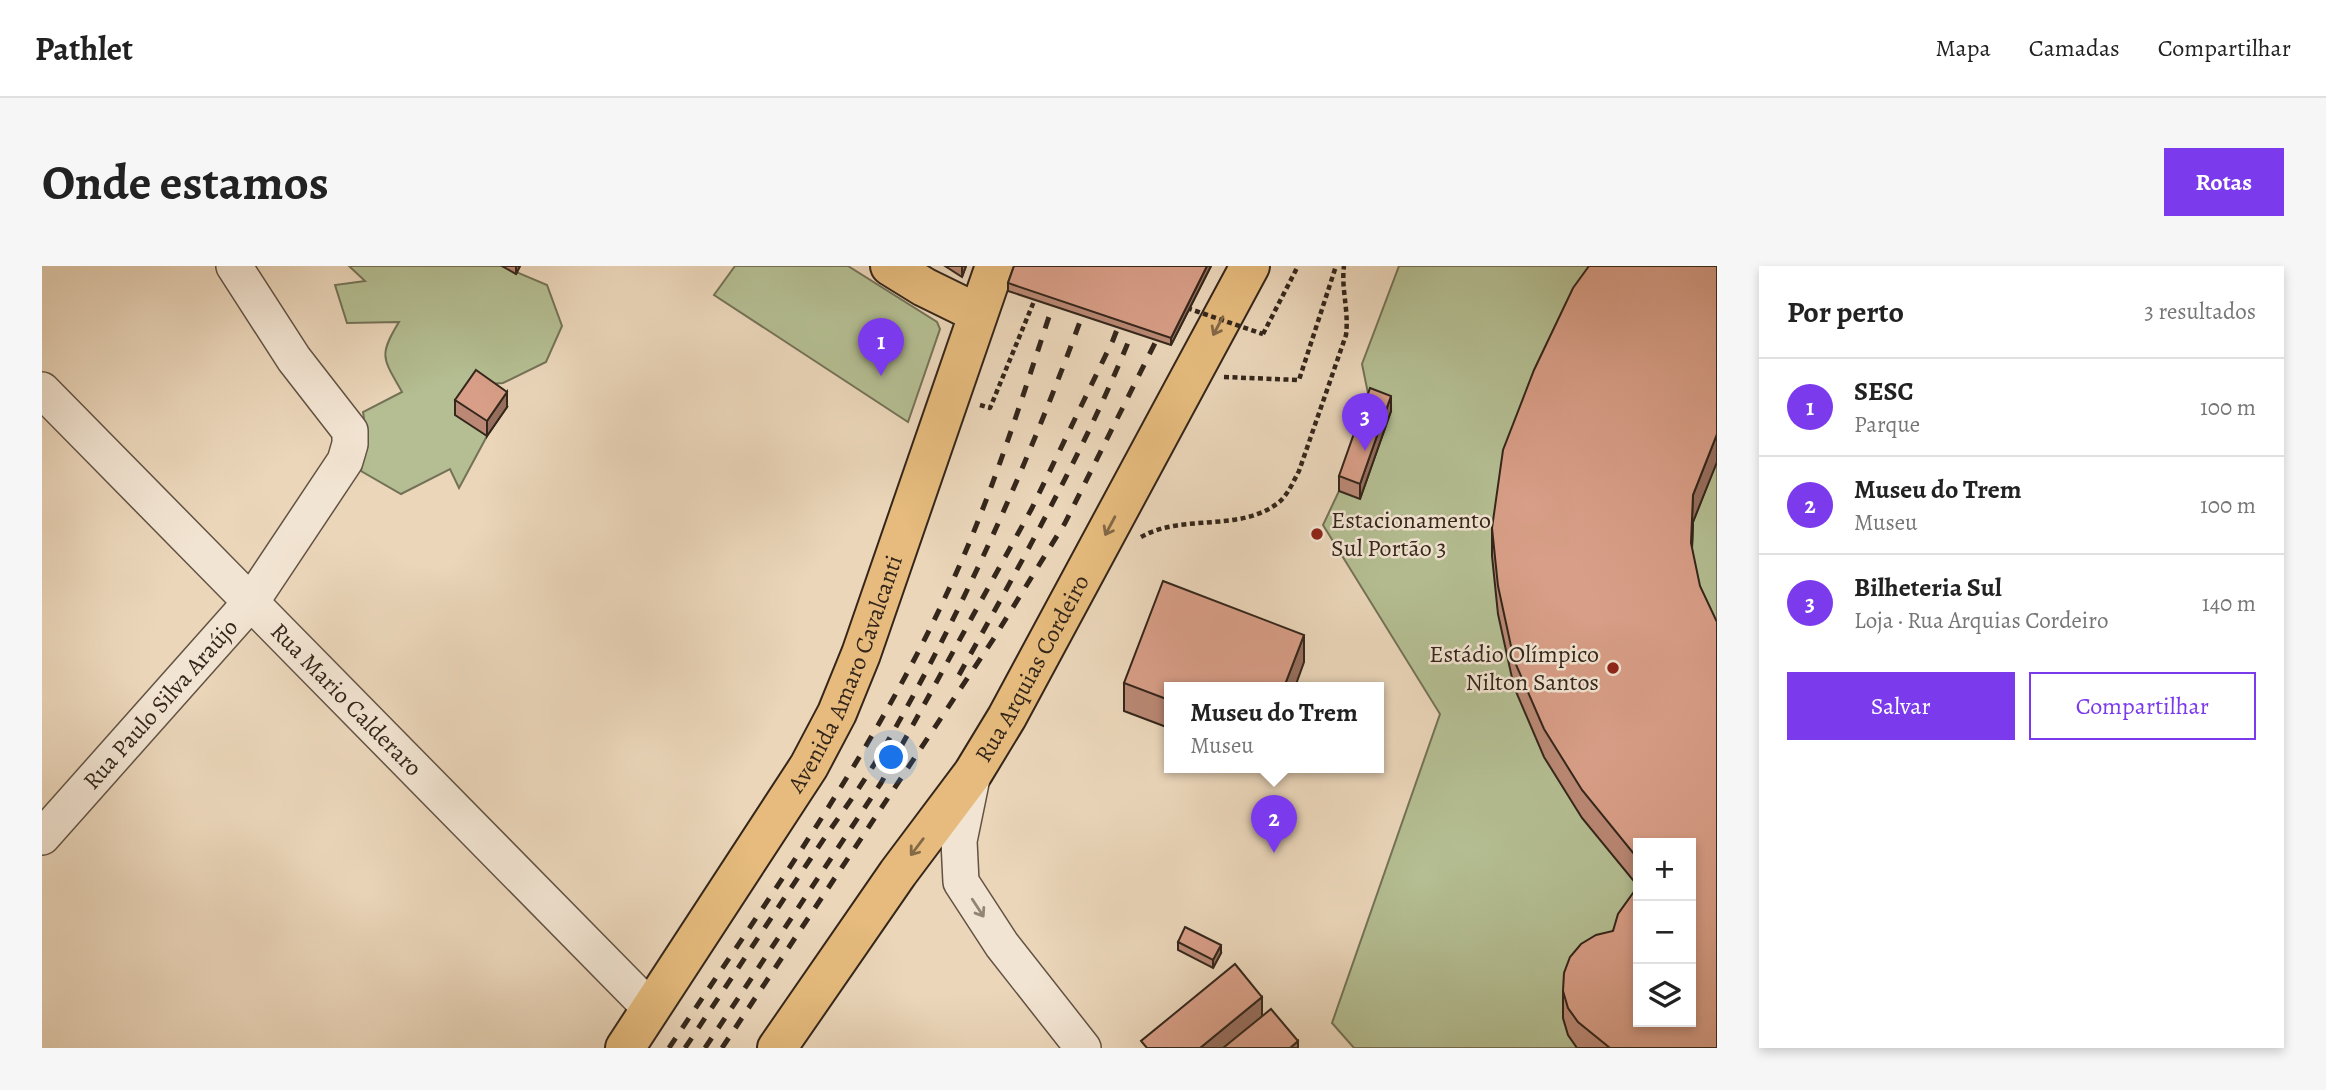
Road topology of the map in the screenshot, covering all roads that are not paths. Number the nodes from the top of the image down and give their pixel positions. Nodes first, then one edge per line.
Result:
1 (234, 266) edge
2 (890, 266) edge
3 (995, 266) edge
4 (1250, 266) edge
5 (977, 313) junction
6 (42, 390) edge
7 (251, 602) junction
8 (972, 773) junction
9 (42, 837) edge
10 (651, 1009) junction
11 (625, 1048) edge
12 (777, 1048) edge
13 (1083, 1048) edge

1 - 7 street, Rua Paulo Silva Araújo
2 - 5 main road
3 - 5 main road, Avenida Amaro Cavalcanti
4 -> 8 main road, Rua Arquias Cordeiro
5 - 10 main road, Avenida Amaro Cavalcanti
6 - 7 street, Rua Mario Calderaro
7 - 9 street, Rua Paulo Silva Araújo
7 - 10 street, Rua Mario Calderaro
8 -> 12 main road, Rua Arquias Cordeiro
8 -> 13 street
10 - 11 main road, Avenida Amaro Cavalcanti

